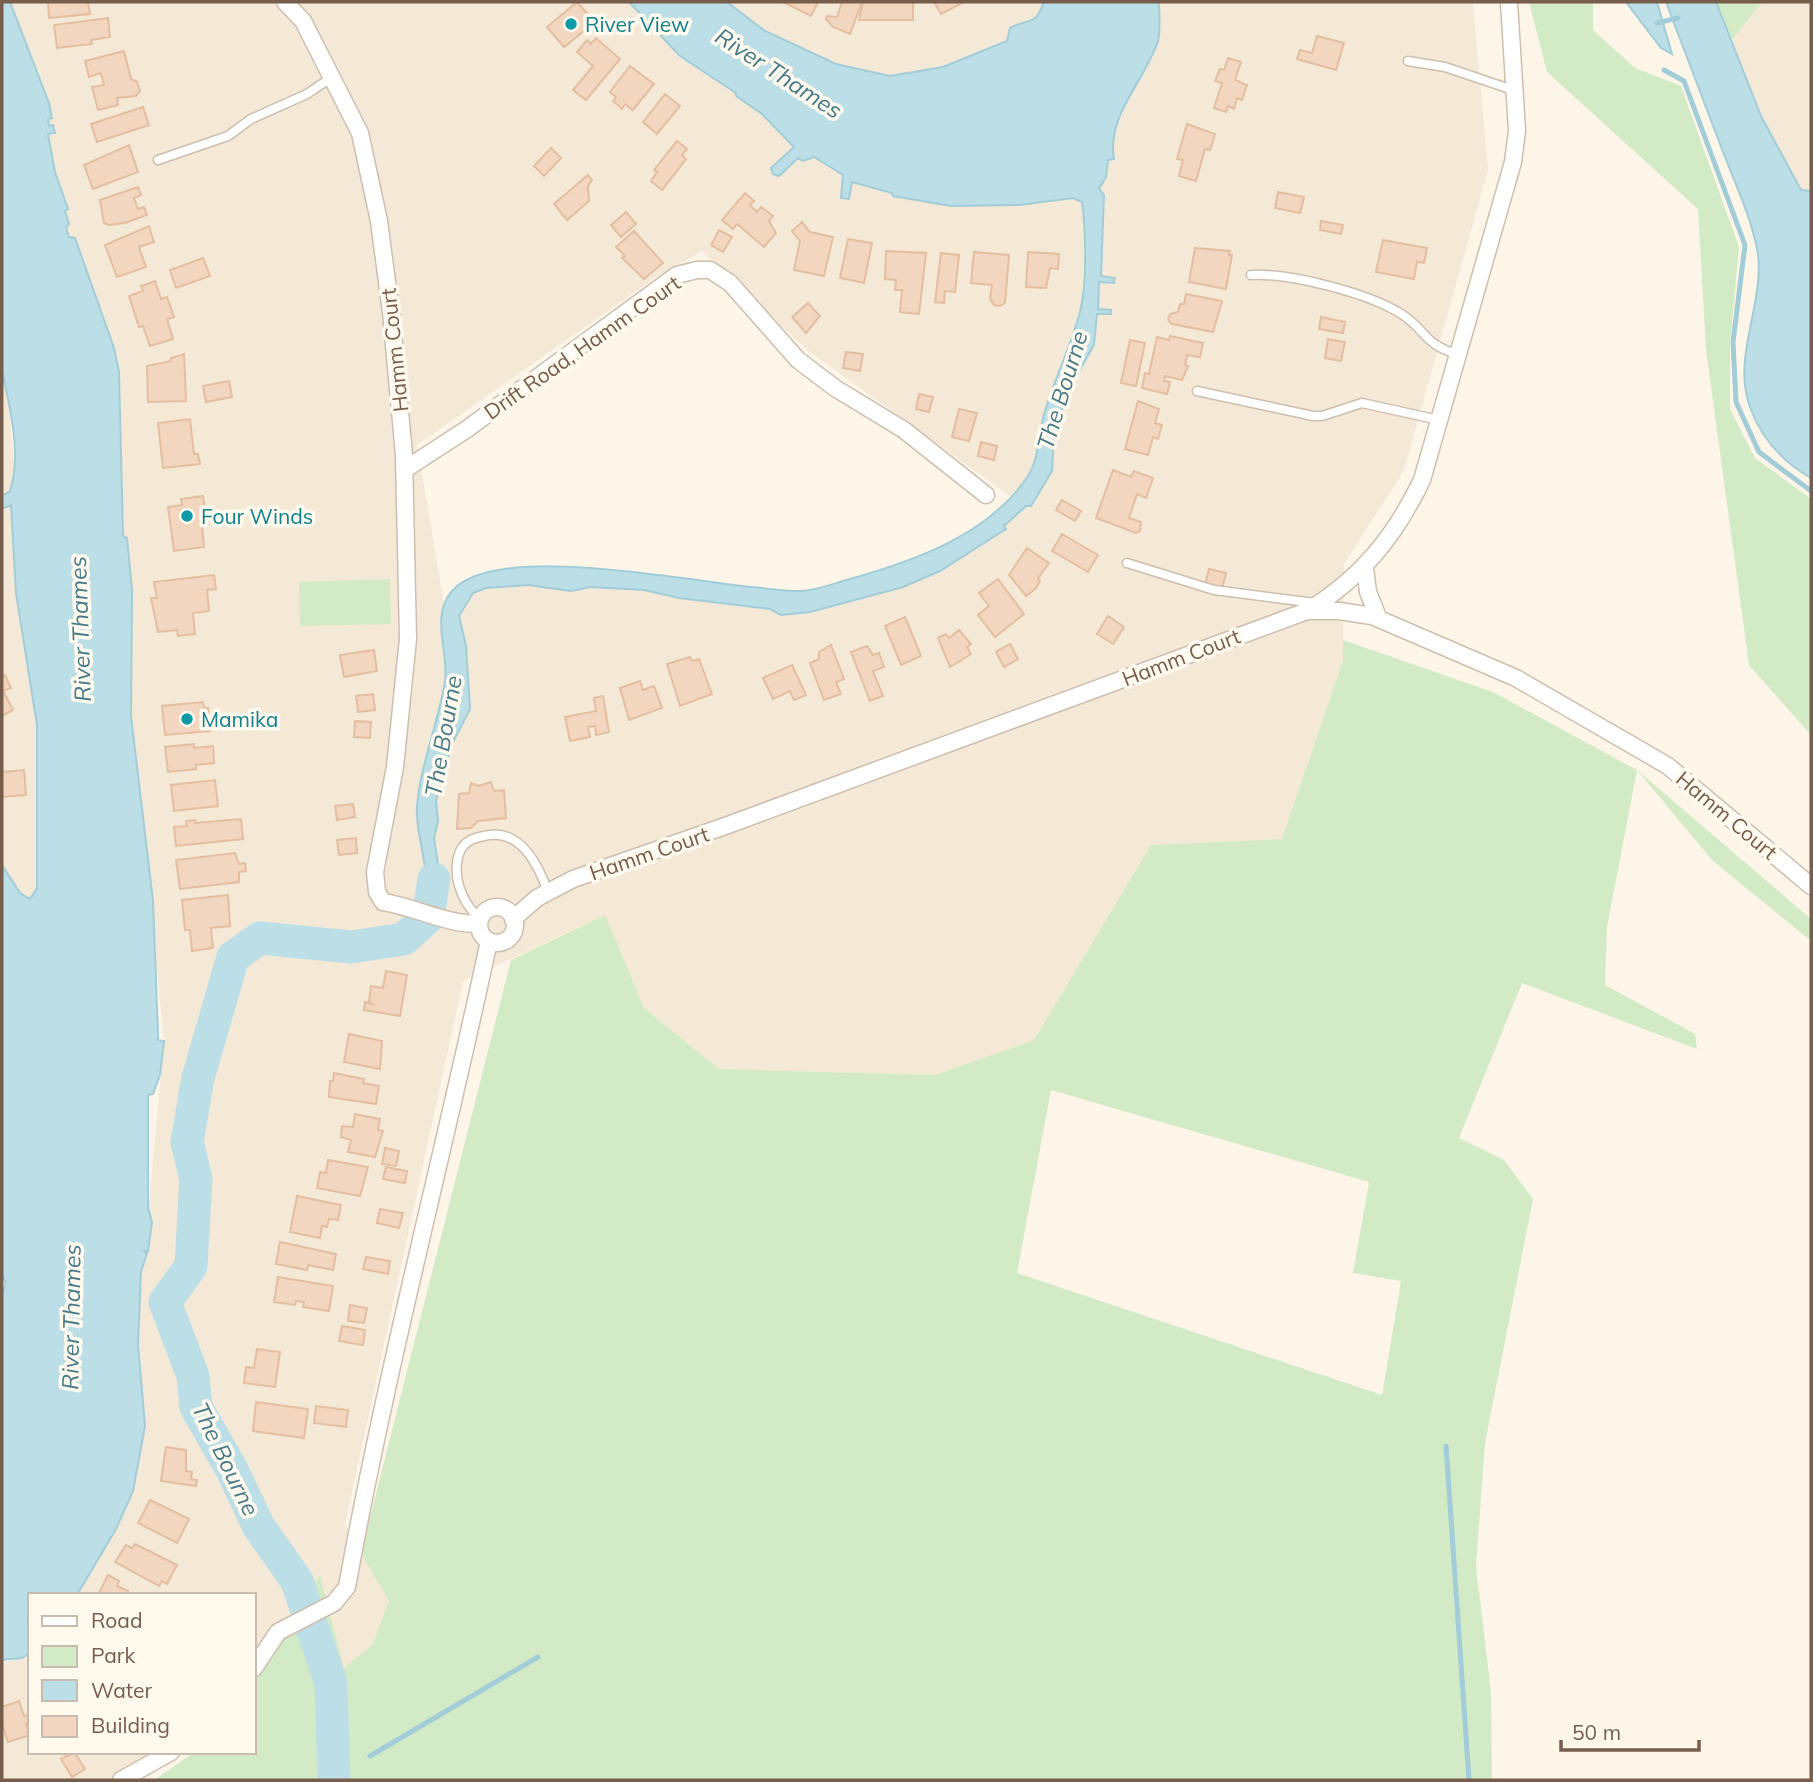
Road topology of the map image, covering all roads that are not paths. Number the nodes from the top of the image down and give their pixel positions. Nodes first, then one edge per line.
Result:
1 (285, 2) edge
2 (1509, 2) edge
3 (1408, 61) dead end
4 (332, 76) junction
5 (1516, 91) junction
6 (158, 160) dead end
7 (1251, 275) dead end
8 (1459, 355) junction
9 (1197, 391) dead end
10 (1440, 420) junction
11 (404, 470) junction
12 (986, 495) dead end
13 (1127, 563) dead end
14 (1366, 568) junction
15 (1313, 608) junction
16 (1379, 619) junction
17 (1811, 886) edge
18 (548, 892) junction
19 (513, 919) junction
20 (479, 921) junction
21 (489, 941) junction
22 (256, 1665) edge
23 (167, 1754) edge
24 (121, 1780) edge

1 - 4 street, Hamm Court
2 - 5 street
3 - 5 lane
4 - 6 lane
4 - 11 street, Hamm Court
5 - 8 street
7 - 8 lane
8 - 10 street
9 - 10 lane
10 - 14 street
11 - 12 street, Drift Road, Hamm Court
11 - 20 street, Hamm Court
13 - 15 lane
14 - 15 street
14 - 16 street
15 - 16 street, Hamm Court
15 - 18 street, Hamm Court
16 - 17 street, Hamm Court
18 - 19 street, Hamm Court
18 - 20 lane
19 - 20 street
19 - 21 street
20 - 21 street
21 - 22 street
23 - 24 street

